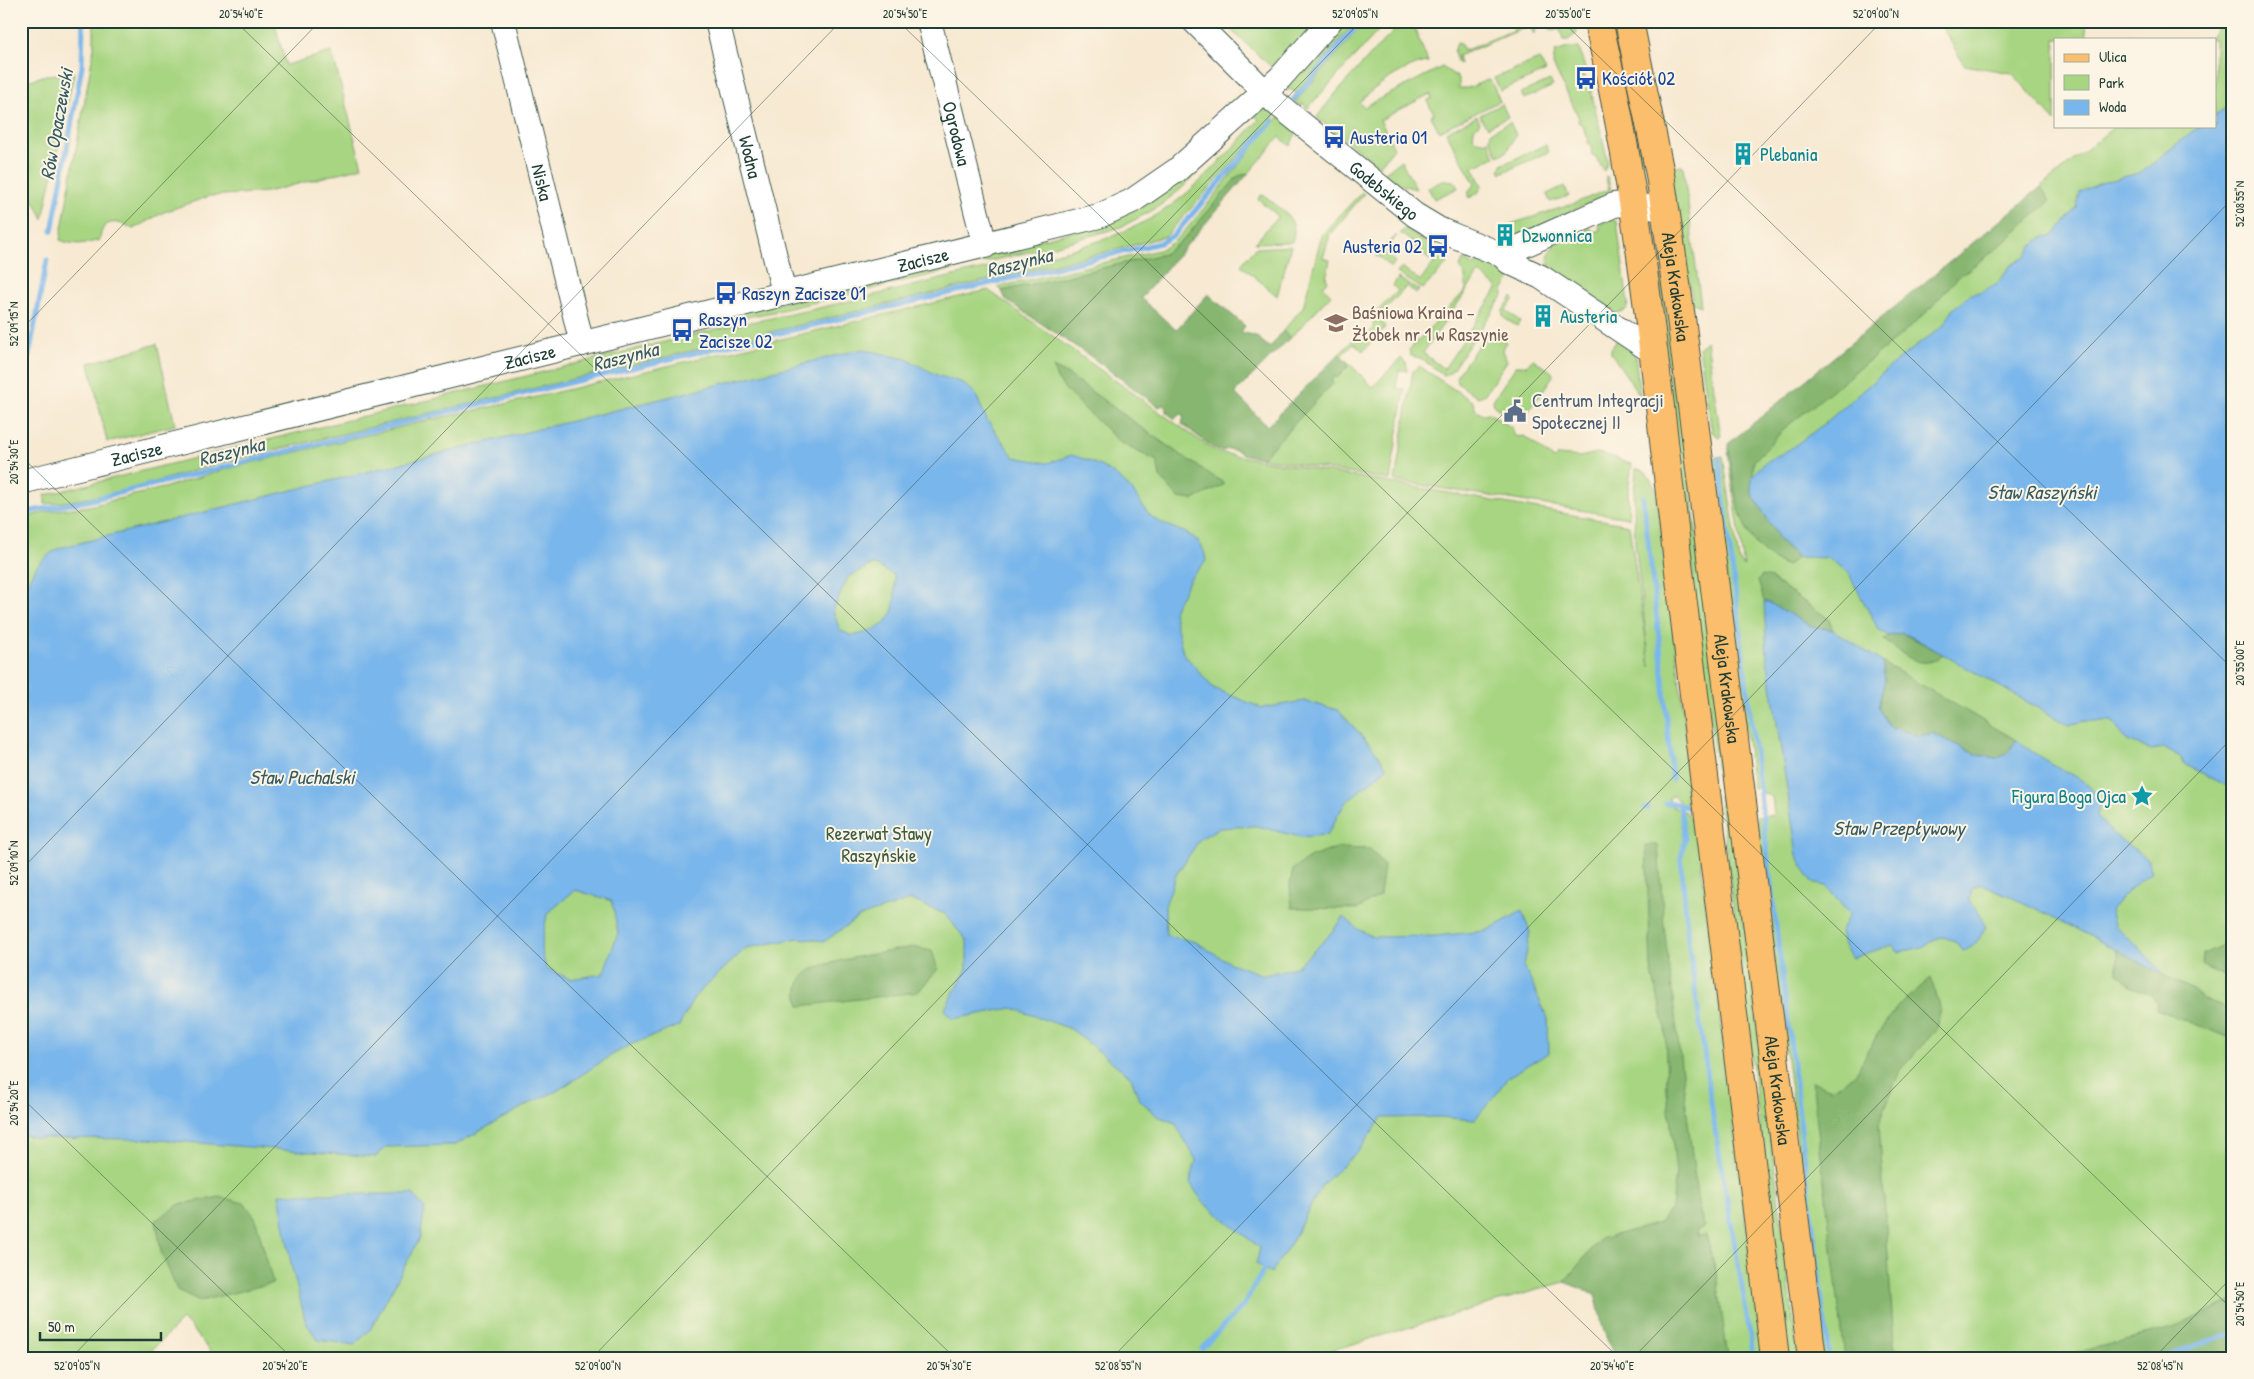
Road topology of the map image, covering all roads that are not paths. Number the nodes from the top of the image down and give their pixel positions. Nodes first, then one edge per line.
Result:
1 (503, 21) edge
2 (717, 21) edge
3 (929, 21) edge
4 (1194, 21) edge
5 (1330, 21) edge
6 (1598, 21) edge
7 (1630, 21) edge
8 (1263, 92) junction
9 (1633, 205) junction
10 (1665, 209) junction
11 (1552, 233) junction
12 (985, 246) junction
13 (1502, 255) junction
14 (1542, 277) junction
15 (784, 293) junction
16 (582, 344) junction
17 (1653, 352) junction
18 (21, 482) edge
19 (1775, 1358) edge
20 (1812, 1358) edge

1 - 16 street, Niska
2 - 15 street, Wodna
3 - 12 street, Ogrodowa
4 - 8 street, Godebskiego
5 - 8 street, Zacisze
6 - 9 main road, Aleja Krakowska
7 - 10 main road, Aleja Krakowska
8 - 12 street, Zacisze
8 - 13 street, Godebskiego
9 - 10 street
9 - 11 street
9 - 17 main road, Aleja Krakowska
10 - 20 main road, Aleja Krakowska
11 - 13 street
11 - 14 street
12 - 15 street, Zacisze
13 - 14 street, Godebskiego
14 - 17 street, Godebskiego
15 - 16 street, Zacisze
16 - 18 street, Zacisze
17 - 19 main road, Aleja Krakowska

